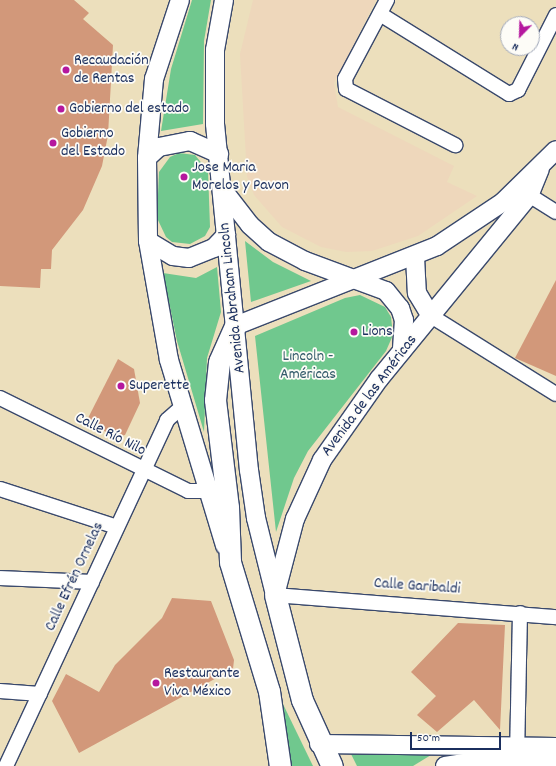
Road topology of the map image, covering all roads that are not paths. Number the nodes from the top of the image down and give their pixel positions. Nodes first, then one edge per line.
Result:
1 (224, 0) edge
2 (387, 0) edge
3 (176, 1) edge
4 (380, 14) junction
5 (556, 15) edge
6 (455, 145) dead end
7 (556, 150) edge
8 (219, 154) junction
9 (147, 158) junction
10 (223, 190) junction
11 (524, 192) junction
12 (556, 212) edge
13 (226, 234) junction
14 (148, 241) junction
15 (415, 257) junction
16 (359, 279) junction
17 (431, 316) junction
18 (235, 326) junction
19 (402, 352) junction
20 (556, 394) edge
21 (0, 398) edge
22 (182, 407) junction
23 (143, 471) junction
24 (0, 489) edge
25 (208, 491) junction
26 (117, 527) junction
27 (230, 562) junction
28 (0, 578) edge
29 (92, 582) junction
30 (275, 595) junction
31 (554, 612) edge
32 (520, 613) junction
33 (0, 691) edge
34 (269, 691) junction
35 (40, 694) junction
36 (302, 700) junction
37 (319, 744) junction
38 (556, 747) edge
39 (480, 753) junction
40 (517, 753) junction
41 (556, 760) edge
42 (6, 766) edge
43 (280, 766) edge
44 (332, 766) edge
45 (445, 766) edge

1 - 8 main road, Avenida Abraham Lincoln
2 - 4 street
3 - 9 main road
4 - 5 street
4 - 6 street
7 - 11 main road, Avenida de las Américas
8 - 9 main road
8 - 10 main road, Avenida Abraham Lincoln
9 - 14 main road
10 - 13 main road, Avenida Abraham Lincoln
10 - 16 main road
11 - 12 street
11 - 15 main road, Avenida de las Américas
11 - 17 main road, Avenida de las Américas
13 - 14 main road
13 - 18 main road, Avenida Abraham Lincoln
14 - 22 main road
15 - 16 main road, Avenida de las Américas
15 - 17 main road
16 - 18 main road, Avenida de las Américas
16 - 19 main road
17 - 19 main road, Avenida de las Américas
17 - 20 street
18 - 27 highway
18 - 30 main road, Avenida Abraham Lincoln
19 - 30 main road, Avenida de las Américas
21 - 23 street, Calle Río Nilo
22 - 23 street, Calle Efrén Ornelas
22 - 25 main road
23 - 25 street, Calle Río Nilo
23 - 26 street, Calle Efrén Ornelas
24 - 26 street
25 - 27 main road
26 - 29 street, Calle Efrén Ornelas
27 - 34 highway
28 - 29 street
29 - 35 street, Calle Efrén Ornelas
30 - 32 street, Calle Garibaldi
30 - 36 highway, Avenida de las Américas
31 - 32 street, Calle Garibaldi
32 - 40 street
33 - 35 street
34 - 36 highway
34 - 43 highway
35 - 42 street, Calle Efrén Ornelas
36 - 37 highway, Avenida de las Américas
37 - 39 main road
37 - 44 highway, Avenida de las Américas
38 - 40 main road
39 - 40 main road
39 - 45 main road
40 - 41 main road

